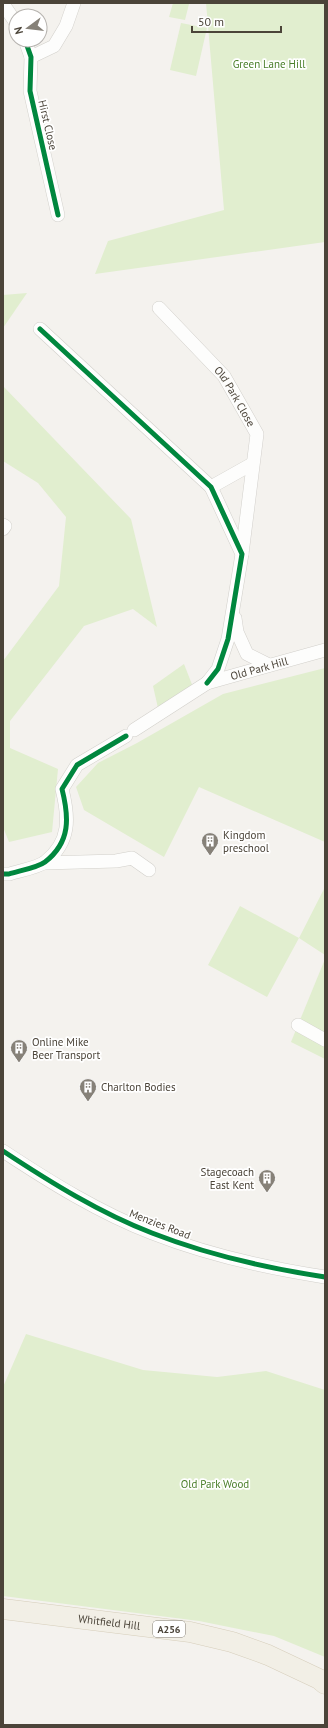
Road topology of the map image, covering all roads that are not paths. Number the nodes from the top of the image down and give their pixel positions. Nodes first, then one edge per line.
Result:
1 (74, 3) edge
2 (28, 48) edge
3 (31, 57) junction
4 (58, 215) dead end
5 (159, 308) dead end
6 (40, 329) dead end
7 (252, 464) junction
8 (211, 487) junction
9 (3, 525) edge
10 (3, 529) edge
11 (242, 554) junction
12 (234, 608) junction
13 (325, 650) edge
14 (269, 665) junction
15 (207, 683) junction
16 (44, 863) junction
17 (149, 870) dead end
18 (3, 874) edge
19 (298, 1025) dead end
20 (325, 1040) edge
21 (3, 1151) edge
22 (325, 1278) edge
23 (3, 1609) edge
24 (325, 1684) edge

1 - 3 street
2 - 3 street, Hirst Close
3 - 4 street, Hirst Close
5 - 7 street, Old Park Close
6 - 8 street
7 - 8 street
7 - 11 street, Old Park Close
8 - 11 street
9 - 10 street
11 - 12 street, Old Park Close
12 - 14 street
12 - 15 street
13 - 14 street, Old Park Hill
14 - 15 street, Old Park Hill
15 - 16 street, Old Park Hill
16 - 17 street
16 - 18 street, Old Park Hill
19 - 20 street
21 - 22 street, Menzies Road
23 - 24 main road, Whitfield Hill / A256

